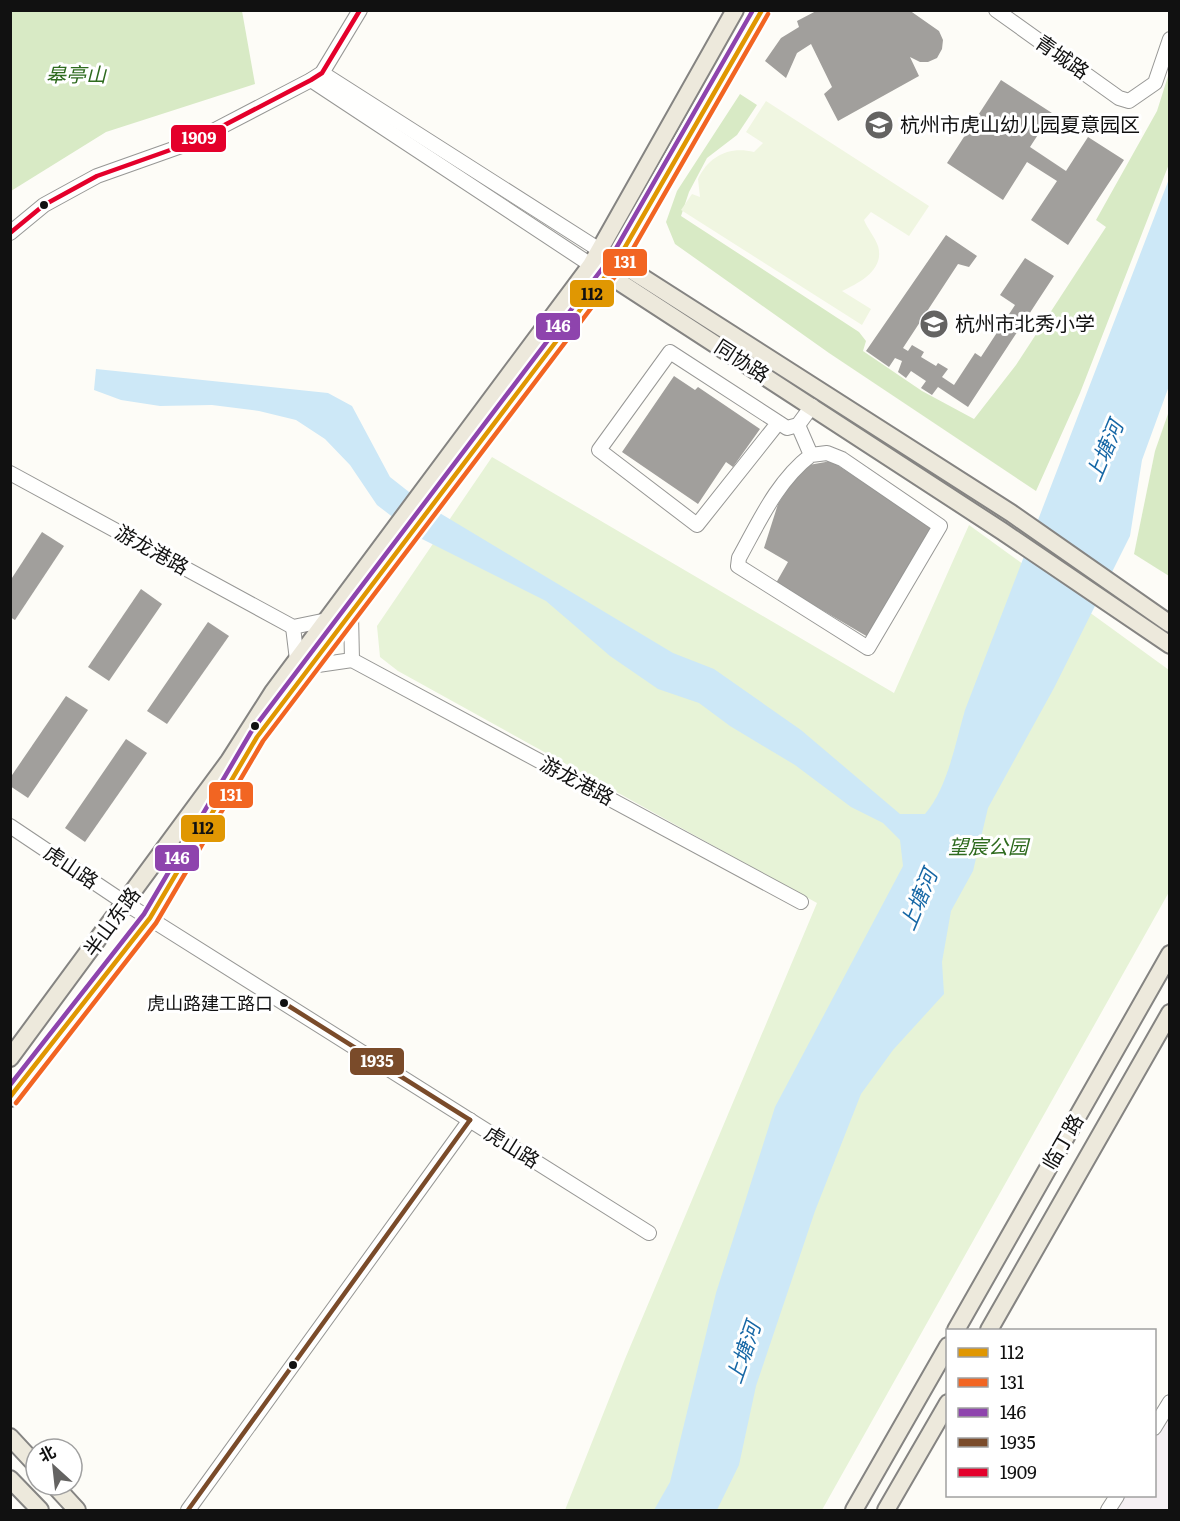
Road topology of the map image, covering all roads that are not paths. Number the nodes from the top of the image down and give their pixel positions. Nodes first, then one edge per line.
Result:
1 (360, 10) edge
2 (735, 10) edge
3 (762, 10) edge
4 (996, 10) edge
5 (1170, 39) edge
6 (317, 77) junction
7 (10, 233) edge
8 (598, 249) junction
9 (605, 266) junction
10 (812, 406) junction
11 (778, 423) junction
12 (798, 425) junction
13 (811, 455) junction
14 (10, 473) edge
15 (404, 531) junction
16 (351, 614) junction
17 (327, 620) junction
18 (1149, 621) junction
19 (1170, 624) edge
20 (292, 627) junction
21 (1170, 645) edge
22 (352, 660) junction
23 (304, 663) junction
24 (10, 826) edge
25 (801, 902) dead end
26 (125, 903) junction
27 (150, 918) junction
28 (1170, 954) edge
29 (1170, 1013) edge
30 (10, 1058) edge
31 (10, 1098) edge
32 (470, 1120) junction
33 (649, 1233) dead end
34 (957, 1329) edge
35 (990, 1329) edge
36 (946, 1349) edge
37 (1170, 1402) edge
38 (946, 1406) edge
39 (1156, 1426) edge
40 (10, 1437) edge
41 (24, 1452) edge
42 (10, 1479) edge
43 (65, 1497) edge
44 (1116, 1497) edge
45 (40, 1510) edge
46 (77, 1510) edge
47 (188, 1510) edge
48 (854, 1510) edge
49 (886, 1510) edge
50 (1108, 1510) edge

1 - 6 street
2 - 8 main road, 半山东路
3 - 9 main road, 半山东路
4 - 5 street, 青城路
6 - 7 street
6 - 8 street
6 - 9 street, 同协路
8 - 9 main road, 半山东路
9 - 10 main road, 同协路
9 - 15 main road, 半山东路
9 - 18 main road, 同协路
10 - 12 street
10 - 18 main road, 同协路
11 - 11 street
11 - 12 street
12 - 13 street
13 - 13 street
14 - 20 street, 游龙港路
15 - 16 main road, 半山东路
15 - 17 main road, 半山东路
16 - 22 street
16 - 23 main road, 半山东路
17 - 20 street
17 - 23 main road, 半山东路
18 - 19 main road, 同协路
18 - 21 main road, 同协路
20 - 23 street
22 - 23 street
22 - 25 street, 游龙港路
23 - 26 main road, 半山东路
23 - 27 main road, 半山东路
24 - 26 street, 虎山路
26 - 27 street, 虎山路
26 - 30 main road, 半山东路
27 - 31 main road, 半山东路
27 - 32 street, 虎山路
28 - 34 main road, 临丁路
29 - 35 main road, 临丁路
32 - 33 street, 虎山路
32 - 47 street
36 - 48 main road
37 - 39 street
38 - 49 main road
40 - 41 main road
42 - 45 main road
43 - 46 main road
44 - 50 street

